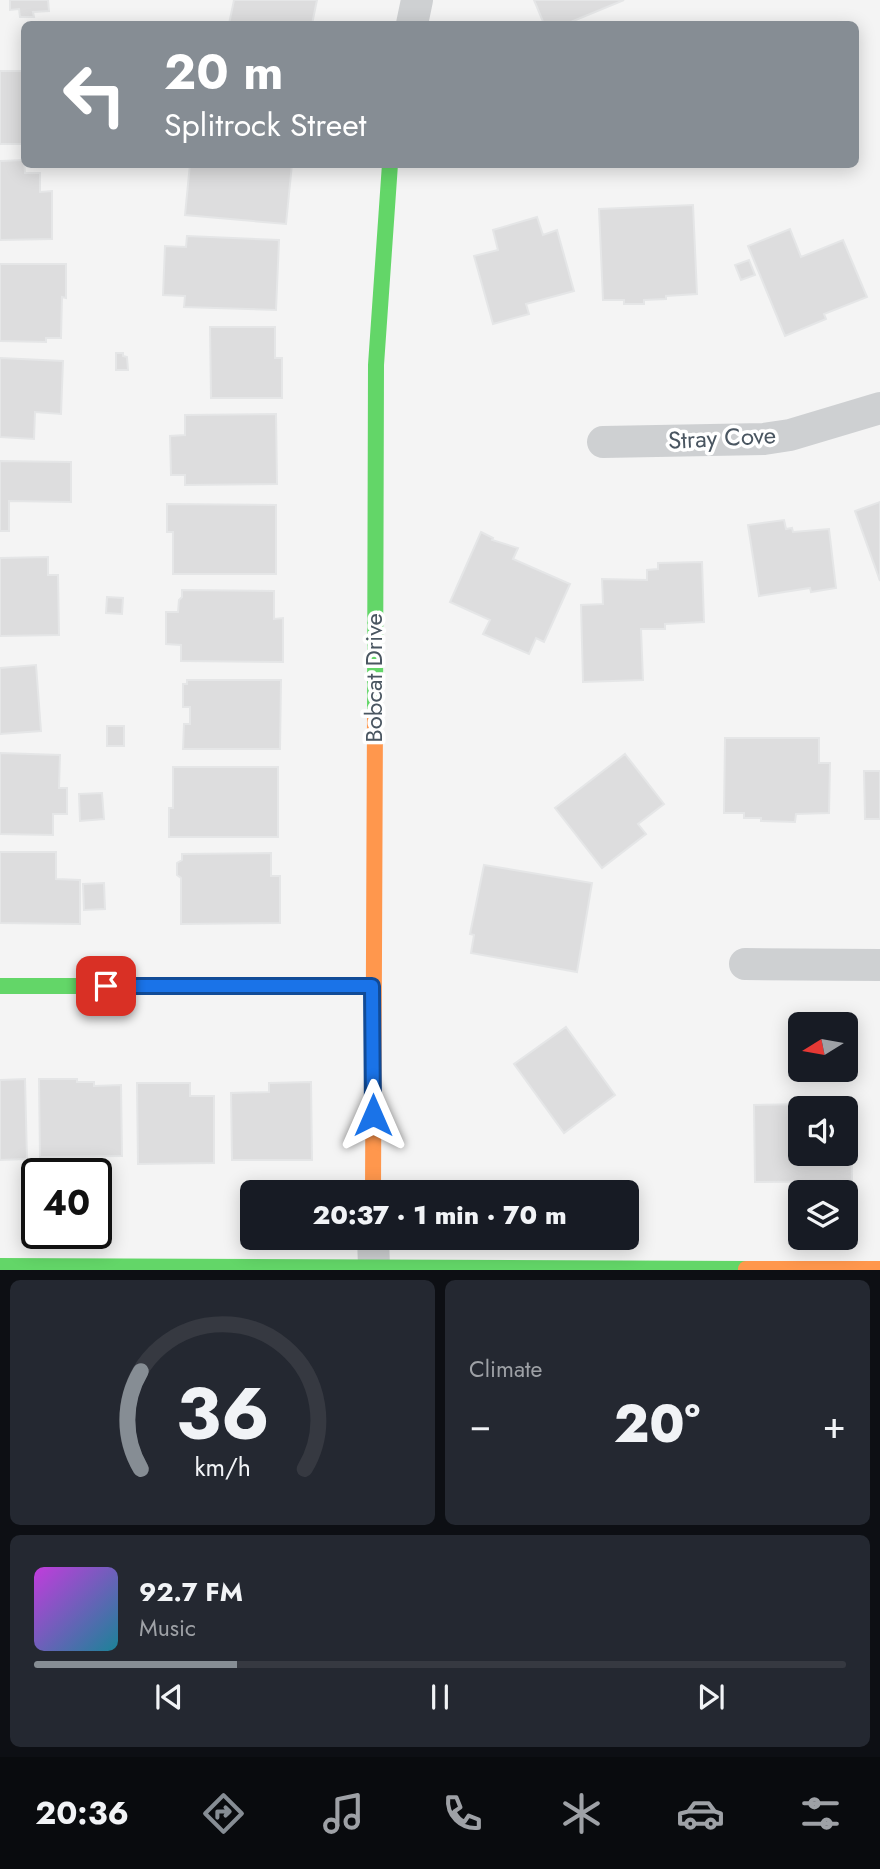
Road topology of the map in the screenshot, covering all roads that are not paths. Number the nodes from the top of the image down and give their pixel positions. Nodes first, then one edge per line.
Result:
1 (417, 0) edge
2 (413, 21) edge
3 (390, 168) edge
4 (880, 408) edge
5 (603, 442) dead end
6 (745, 964) dead end
7 (880, 965) edge
8 (0, 986) edge
9 (372, 986) junction
10 (373, 1180) edge
11 (374, 1252) edge
12 (0, 1266) edge
13 (880, 1269) edge

1 - 2 street
3 - 9 street, Bobcat Drive
4 - 5 street, Stray Cove
6 - 7 street
8 - 9 street
9 - 10 street, Bobcat Drive
11 - 12 street
11 - 13 street

